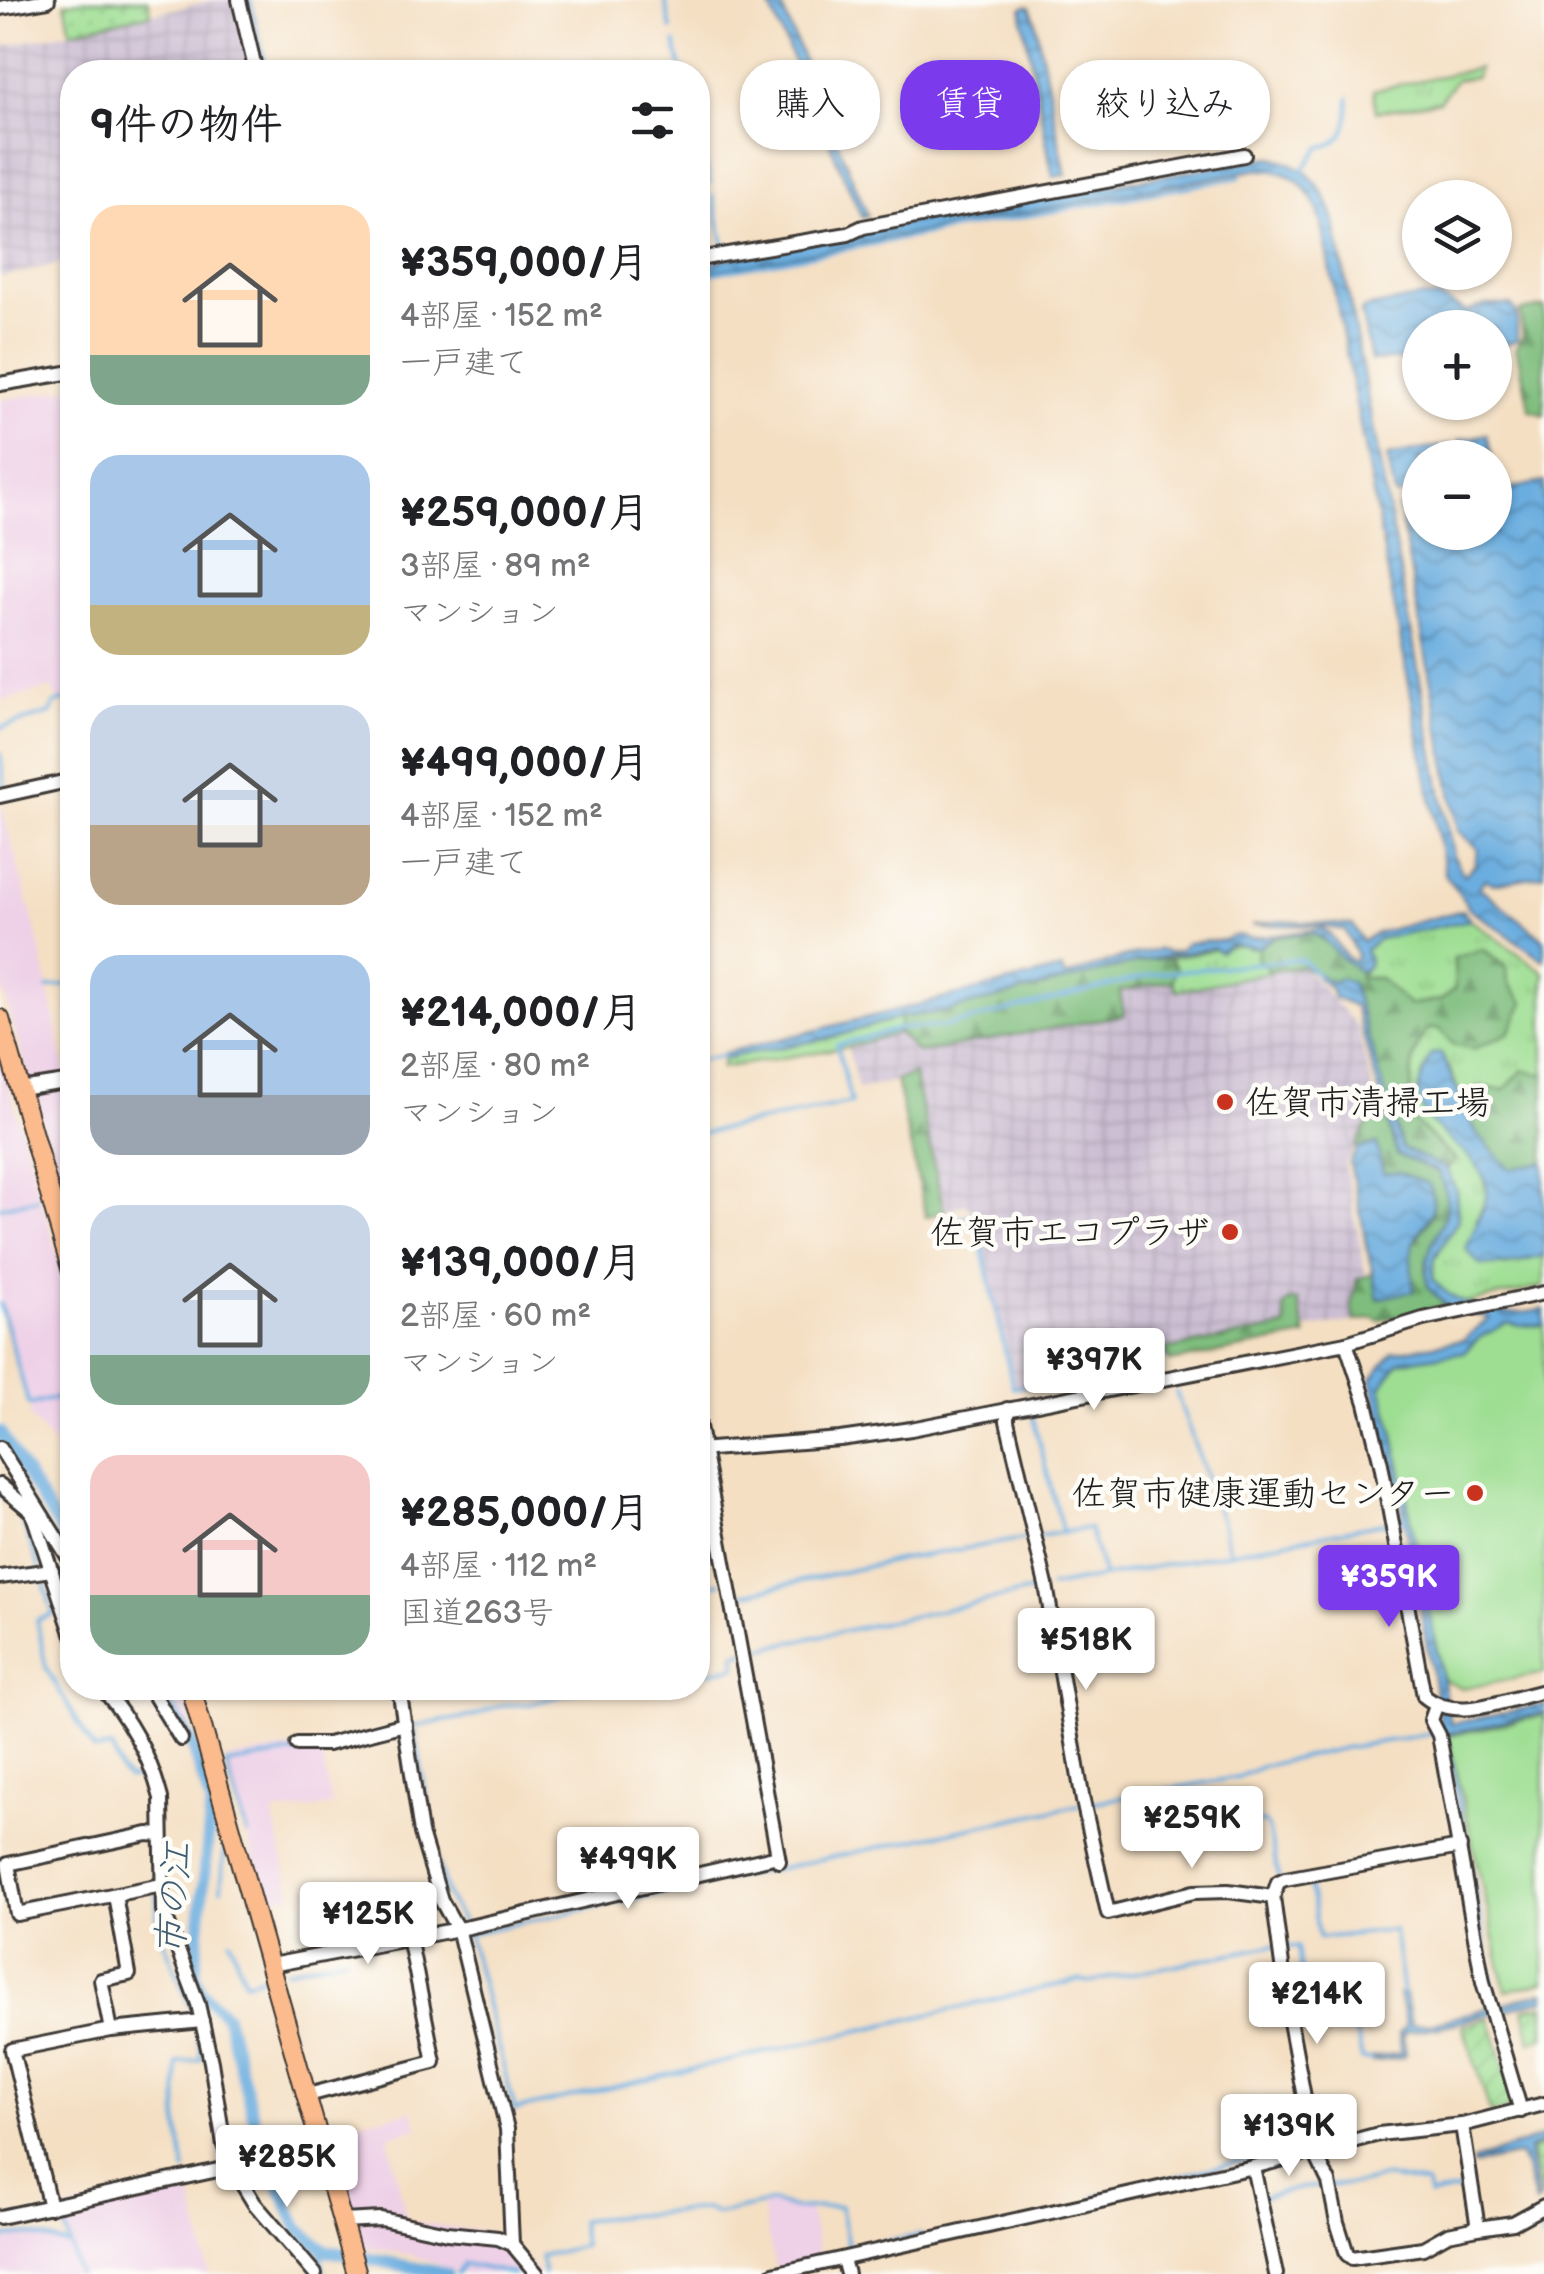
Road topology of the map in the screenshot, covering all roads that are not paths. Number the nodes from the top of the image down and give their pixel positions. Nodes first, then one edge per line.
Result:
1 (48, 0) edge
2 (240, 0) edge
3 (0, 8) edge
4 (253, 60) edge
5 (1244, 155) dead end
6 (710, 257) edge
7 (60, 374) edge
8 (0, 384) edge
9 (60, 783) edge
10 (4, 795) edge
11 (0, 1020) edge
12 (6, 1062) edge
13 (60, 1083) edge
14 (20, 1088) junction
15 (60, 1230) edge
16 (1544, 1293) edge
17 (1346, 1343) junction
18 (1007, 1410) junction
19 (0, 1448) edge
20 (710, 1449) edge
21 (0, 1486) edge
22 (710, 1497) edge
23 (60, 1543) edge
24 (44, 1571) junction
25 (0, 1577) edge
26 (60, 1606) edge
27 (1544, 1691) edge
28 (111, 1700) edge
29 (157, 1700) edge
30 (195, 1700) edge
31 (401, 1700) edge
32 (1436, 1706) junction
33 (406, 1728) junction
34 (181, 1739) dead end
35 (298, 1744) dead end
36 (154, 1834) junction
37 (1460, 1847) junction
38 (155, 1887) junction
39 (115, 1895) junction
40 (1273, 1897) junction
41 (462, 1931) junction
42 (410, 1943) junction
43 (271, 1965) junction
44 (197, 2022) junction
45 (111, 2030) junction
46 (308, 2096) junction
47 (1544, 2104) edge
48 (1521, 2111) junction
49 (1462, 2126) junction
50 (1314, 2151) junction
51 (232, 2167) junction
52 (1253, 2167) junction
53 (50, 2206) junction
54 (1544, 2206) edge
55 (0, 2218) edge
56 (342, 2221) junction
57 (1478, 2228) junction
58 (512, 2244) junction
59 (844, 2258) junction
60 (315, 2274) edge
61 (357, 2274) edge
62 (538, 2274) edge
63 (772, 2274) edge
64 (846, 2274) edge
65 (1276, 2274) edge

1 - 3 street
2 - 4 street
5 - 6 street
7 - 8 street
9 - 10 street
11 - 12 highway
12 - 14 highway
13 - 14 street
14 - 15 highway
16 - 17 street
17 - 18 street
17 - 32 street
18 - 20 street
18 - 40 street
19 - 23 street
21 - 24 street
22 - 41 street
24 - 25 street
24 - 26 street
27 - 32 street
28 - 36 street
29 - 34 street
30 - 43 highway
31 - 33 street
32 - 37 street
33 - 35 street
33 - 41 street
36 - 38 street
36 - 39 street
37 - 40 street
37 - 48 street
38 - 39 street
38 - 44 street
39 - 45 street
40 - 50 street
41 - 42 street
41 - 58 street
42 - 43 street
42 - 46 street
43 - 46 highway
44 - 45 street
44 - 51 street
45 - 53 street
46 - 56 highway
47 - 48 street
48 - 49 street
49 - 50 street
49 - 57 street
50 - 52 street
50 - 57 street
51 - 53 street
51 - 60 street
52 - 59 street
52 - 65 street
53 - 55 street
54 - 57 street
56 - 58 street
56 - 61 highway
58 - 62 street
59 - 63 street
59 - 64 street

